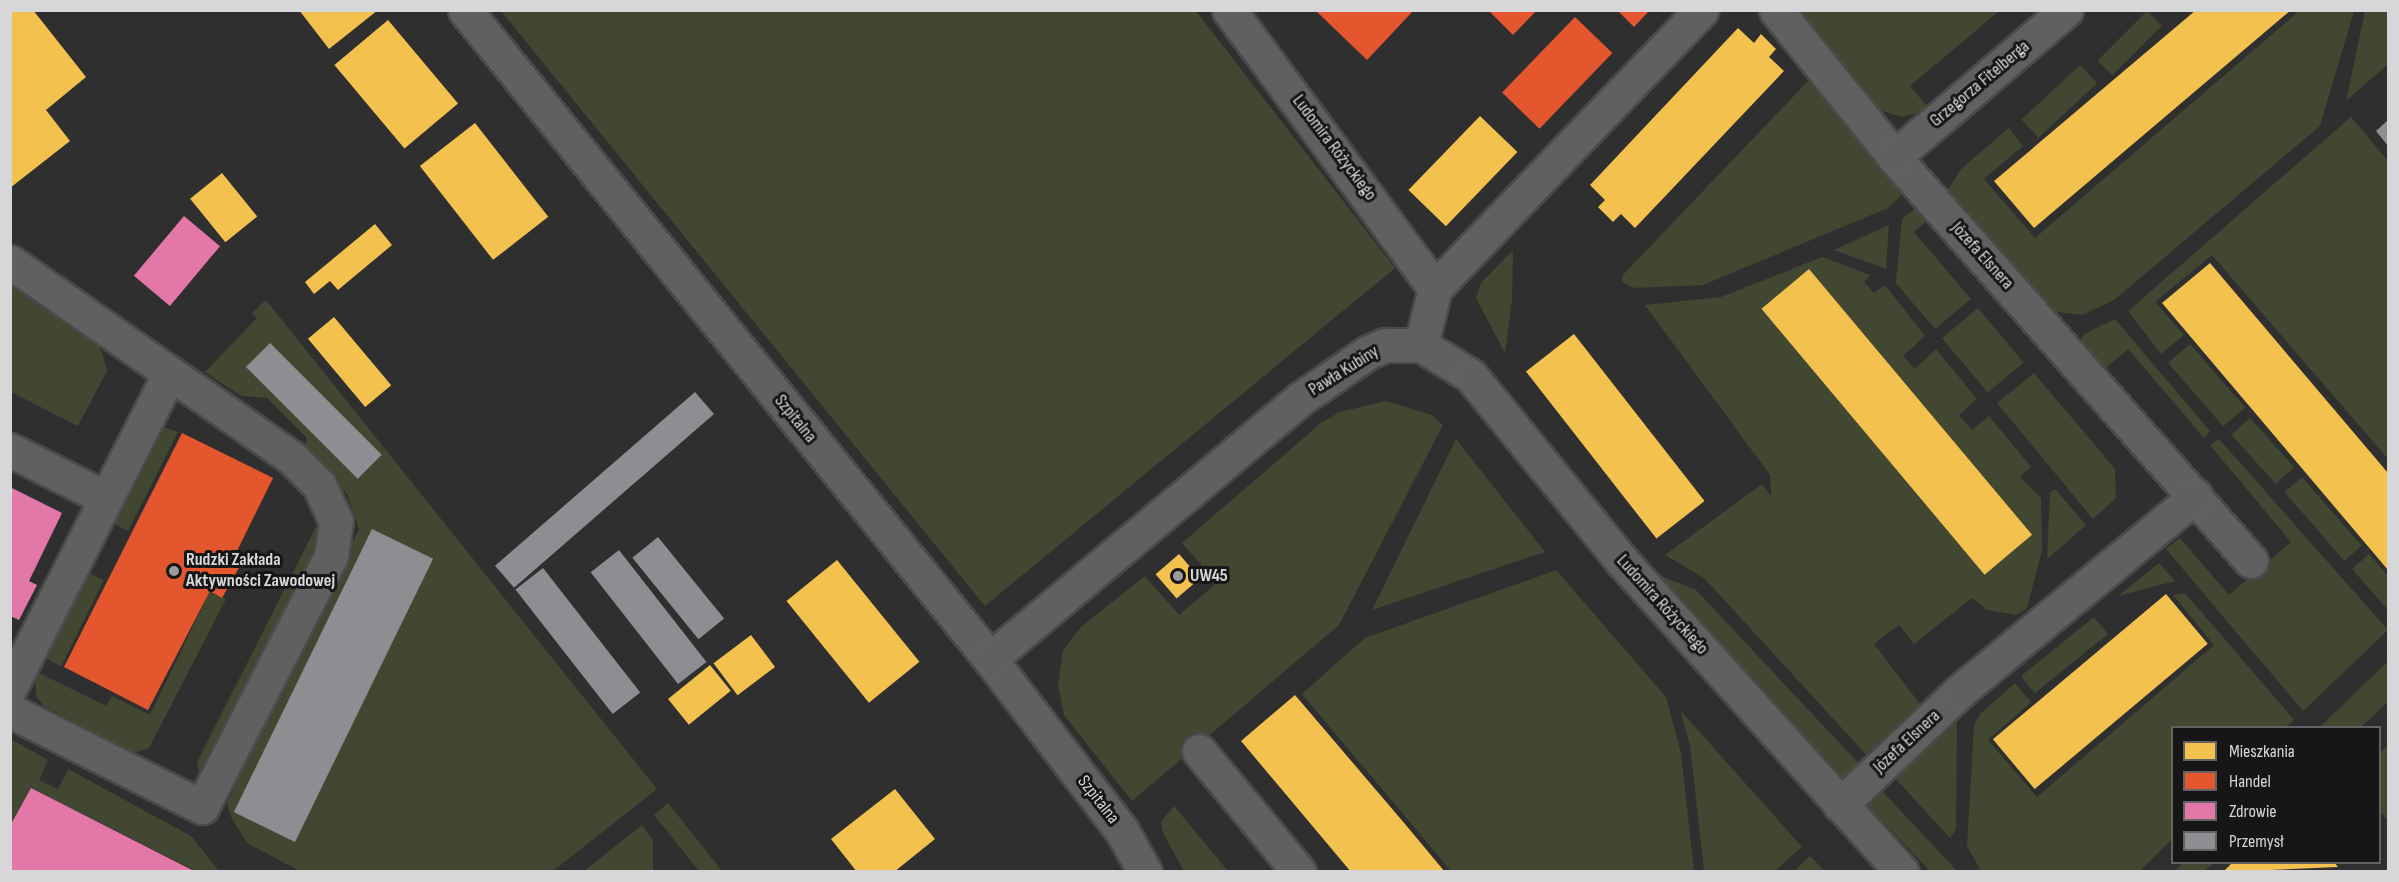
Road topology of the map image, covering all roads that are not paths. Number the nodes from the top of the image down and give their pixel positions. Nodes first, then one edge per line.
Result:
1 (465, 10) edge
2 (1229, 10) edge
3 (1702, 10) edge
4 (1776, 10) edge
5 (2066, 10) edge
6 (1894, 157) junction
7 (10, 262) edge
8 (1435, 288) junction
9 (1421, 345) junction
10 (170, 372) junction
11 (10, 450) edge
12 (2196, 496) junction
13 (106, 498) junction
14 (2252, 561) dead end
15 (990, 659) junction
16 (10, 688) edge
17 (10, 711) edge
18 (1199, 751) dead end
19 (1840, 805) junction
20 (1144, 872) edge
21 (1299, 872) edge
22 (1902, 872) edge

1 - 15 street, Szpitalna
2 - 8 street, Ludomira Różyckiego
3 - 8 street
4 - 6 street, Józefa Elsnera
5 - 6 street, Grzegorza Fitelberga
6 - 12 street, Józefa Elsnera
7 - 10 street
8 - 9 street
9 - 15 street, Pawła Kubiny
9 - 19 street, Ludomira Różyckiego
10 - 13 street
10 - 17 street
11 - 13 street
12 - 14 street, Józefa Elsnera
12 - 19 street, Józefa Elsnera
13 - 16 street
15 - 20 street, Szpitalna
18 - 21 street
19 - 22 street, Ludomira Różyckiego

